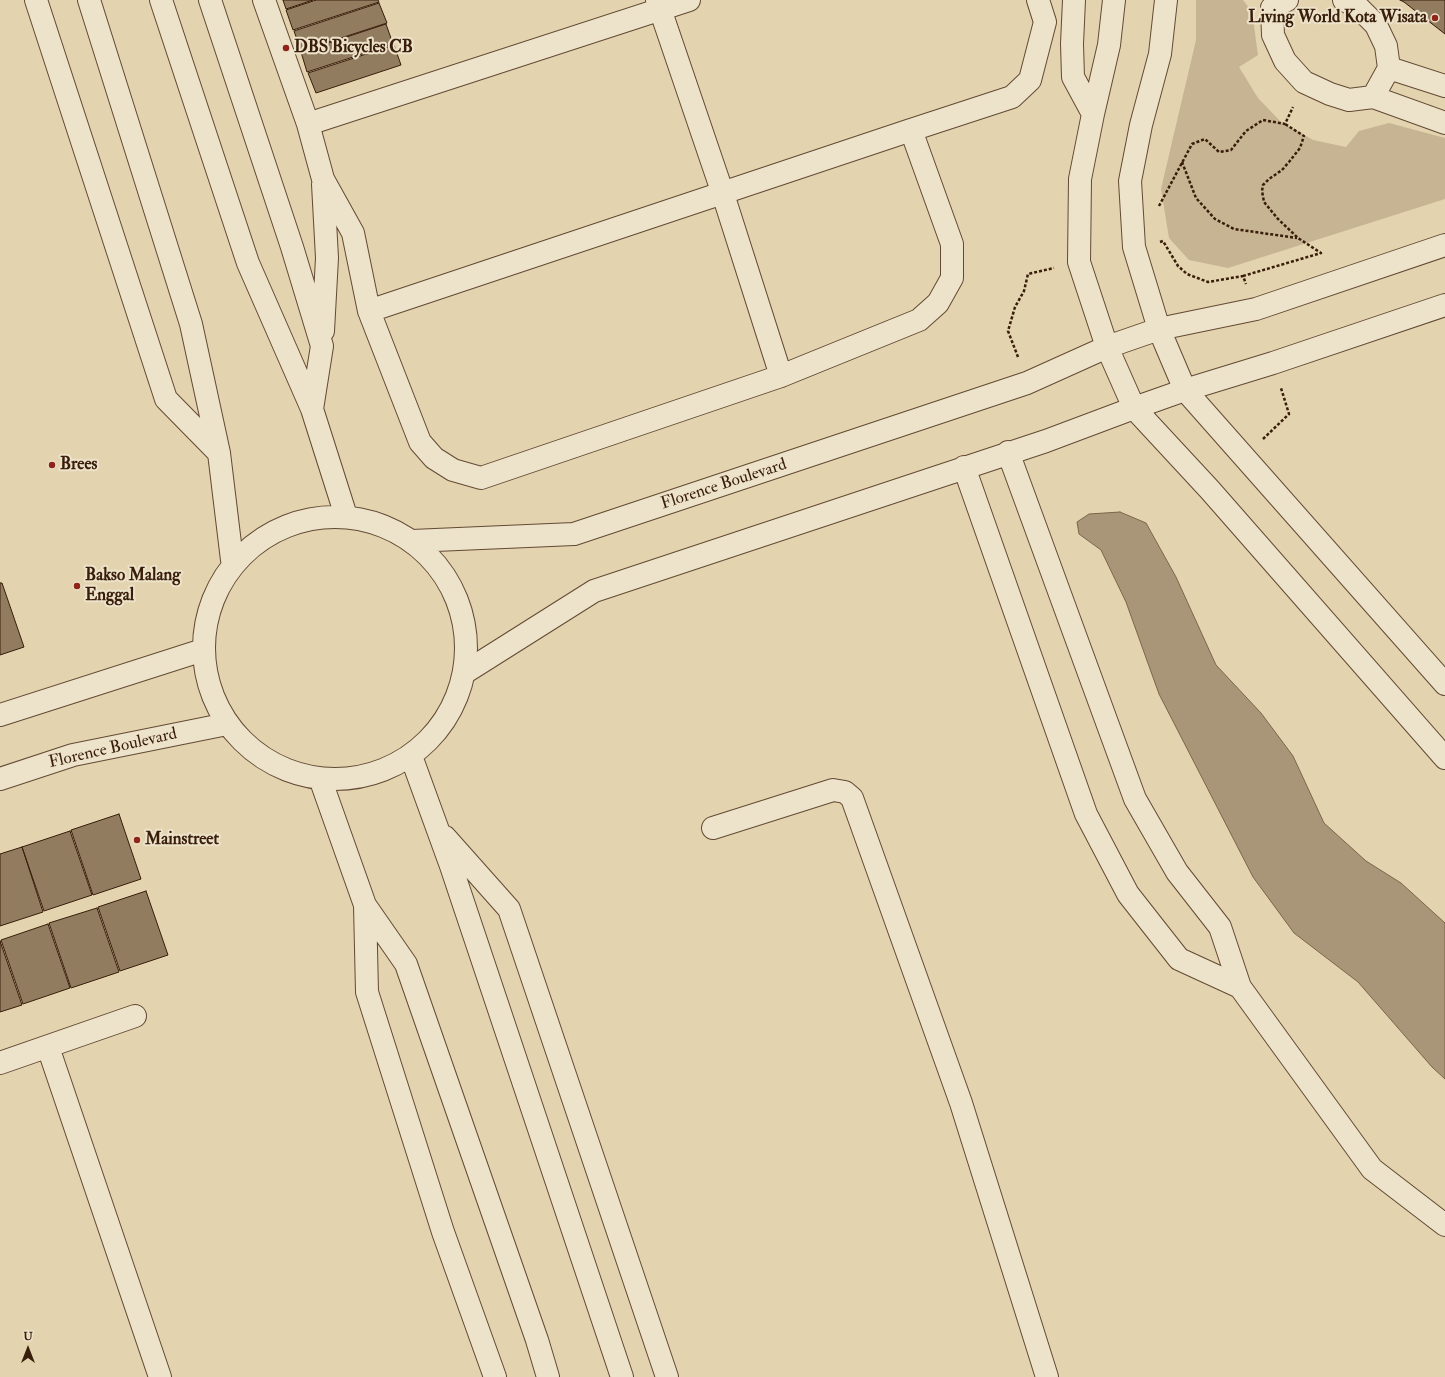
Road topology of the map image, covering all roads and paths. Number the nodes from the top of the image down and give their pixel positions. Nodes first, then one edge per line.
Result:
1 (36, 0) edge
2 (89, 0) edge
3 (161, 0) edge
4 (210, 0) edge
5 (264, 0) edge
6 (689, 0) edge
7 (1038, 0) edge
8 (1074, 0) edge
9 (1114, 0) edge
10 (1166, 0) edge
11 (1344, 0) edge
12 (1275, 3) edge
13 (659, 5) edge
14 (1389, 68) junction
15 (1304, 82) junction
16 (1445, 86) edge
17 (1373, 97) junction
18 (1093, 114) junction
19 (1445, 123) edge
20 (308, 124) junction
21 (1285, 124) junction
22 (911, 130) junction
23 (1182, 162) junction
24 (323, 179) junction
25 (723, 194) junction
26 (1157, 210) dead end
27 (1162, 235) dead end
28 (1298, 238) junction
29 (1163, 241) junction
30 (1445, 245) edge
31 (1134, 247) junction
32 (1079, 262) junction
33 (1243, 276) junction
34 (1445, 305) edge
35 (1256, 309) junction
36 (369, 311) junction
37 (1159, 329) junction
38 (322, 346) junction
39 (1107, 347) junction
40 (1273, 363) junction
41 (781, 376) junction
42 (1027, 383) junction
43 (1185, 390) junction
44 (1134, 408) junction
45 (312, 409) junction
46 (1008, 452) junction
47 (219, 453) junction
48 (1244, 457) junction
49 (964, 468) junction
50 (346, 516) junction
51 (412, 541) junction
52 (232, 560) junction
53 (203, 650) junction
54 (464, 673) junction
55 (1445, 684) edge
56 (0, 715) edge
57 (227, 724) junction
58 (411, 756) junction
59 (1445, 758) edge
60 (0, 779) edge
61 (321, 781) junction
62 (436, 827) junction
63 (713, 828) dead end
64 (365, 905) junction
65 (1240, 987) junction
66 (135, 1016) dead end
67 (48, 1047) junction
68 (0, 1063) edge
69 (1445, 1225) edge
70 (160, 1377) edge
71 (495, 1377) edge
72 (548, 1377) edge
73 (622, 1377) edge
74 (667, 1377) edge
75 (1047, 1377) edge

1 - 47 street
2 - 47 street
3 - 45 street
4 - 38 street
5 - 20 street
6 - 13 street
7 - 22 street
8 - 18 street
9 - 18 street
10 - 31 street
11 - 14 street
12 - 15 street
13 - 20 street
13 - 25 street
14 - 16 street
14 - 17 street
15 - 17 street
15 - 21 path
17 - 19 street
18 - 32 street
20 - 24 street
21 - 23 path
21 - 28 path
22 - 25 street
22 - 41 street
23 - 26 path
23 - 28 path
24 - 36 street
24 - 38 street
25 - 36 street
25 - 41 street
27 - 29 path
28 - 33 path
29 - 31 path
29 - 33 path
30 - 35 street, Florence Boulevard
31 - 37 street
32 - 39 street
32 - 42 path
33 - 35 path
34 - 40 street
35 - 37 street, Florence Boulevard
36 - 41 street
37 - 39 street, Florence Boulevard
37 - 43 street
38 - 45 street
39 - 42 street, Florence Boulevard
39 - 44 street
40 - 43 street
40 - 48 path
42 - 51 street, Florence Boulevard
43 - 44 street
43 - 48 street
44 - 46 street
44 - 59 street
45 - 50 street
46 - 49 street
46 - 65 street
47 - 52 street
48 - 55 street
49 - 54 street
49 - 65 street
50 - 51 street
50 - 52 street
51 - 54 street
52 - 53 street
53 - 56 street
53 - 57 street
54 - 58 street
57 - 60 street, Florence Boulevard
57 - 61 street
58 - 61 street
58 - 62 street
61 - 64 street
62 - 73 street
62 - 74 street
63 - 75 street
64 - 71 street
64 - 72 street
65 - 69 street
66 - 67 street
67 - 68 street
67 - 70 street

